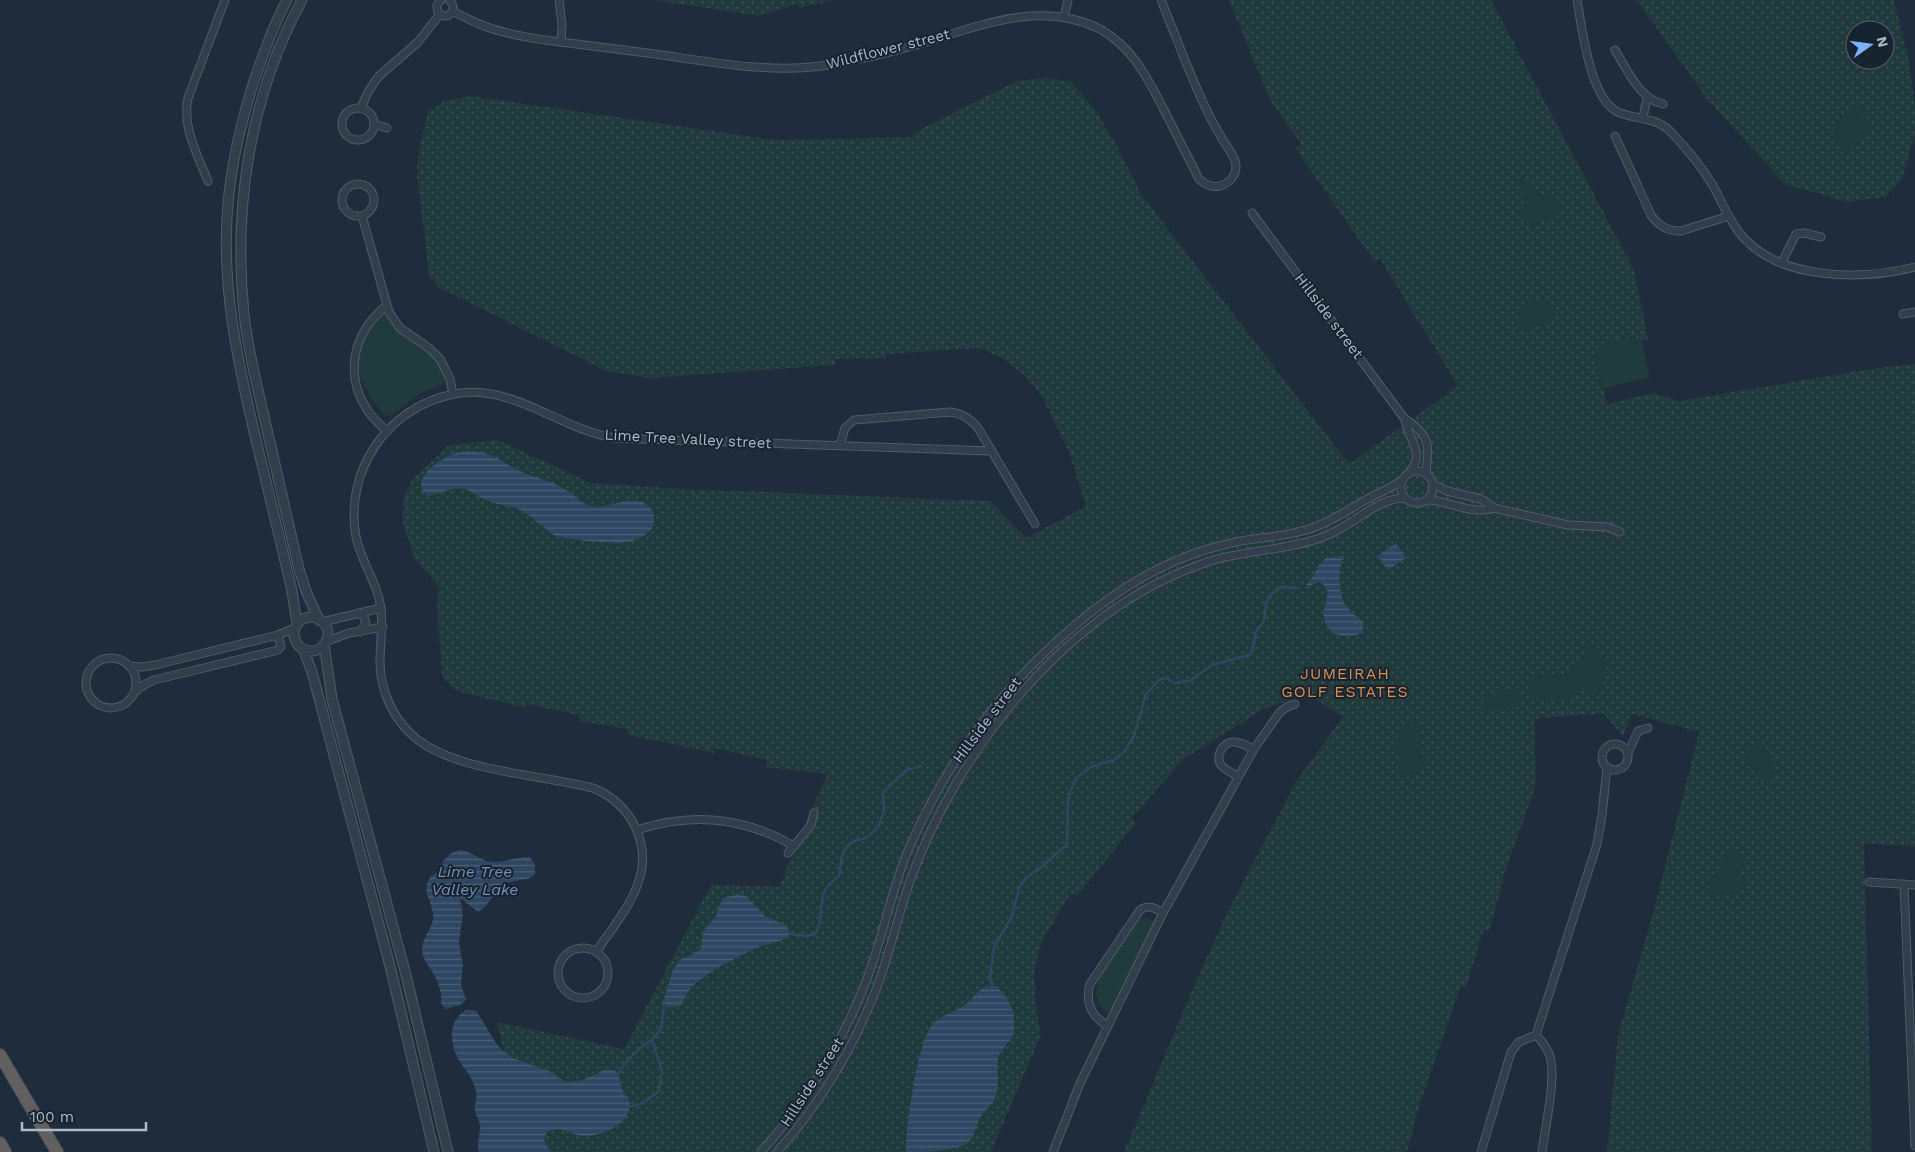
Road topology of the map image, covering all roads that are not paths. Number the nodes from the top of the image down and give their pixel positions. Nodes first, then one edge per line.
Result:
1 (224, 0) edge
2 (287, 0) edge
3 (302, 0) edge
4 (449, 0) edge
5 (559, 0) edge
6 (1068, 0) edge
7 (1161, 0) edge
8 (1577, 0) edge
9 (438, 1) edge
10 (452, 11) junction
11 (440, 14) junction
12 (1064, 16) junction
13 (561, 42) junction
14 (1615, 50) dead end
15 (1647, 98) junction
16 (1663, 104) dead end
17 (361, 108) junction
18 (1643, 117) junction
19 (374, 124) junction
20 (387, 128) dead end
21 (1615, 136) dead end
22 (208, 181) dead end
23 (1252, 213) dead end
24 (362, 216) junction
25 (1729, 216) junction
26 (1821, 237) dead end
27 (1782, 262) junction
28 (1915, 267) edge
29 (386, 306) junction
30 (1915, 312) edge
31 (1903, 314) dead end
32 (453, 394) junction
33 (1405, 419) junction
34 (386, 430) junction
35 (1423, 434) junction
36 (1414, 441) junction
37 (840, 445) junction
38 (1428, 448) junction
39 (1416, 450) junction
40 (991, 451) junction
41 (1410, 472) junction
42 (1426, 474) junction
43 (1401, 481) junction
44 (1433, 484) junction
45 (1404, 498) junction
46 (1427, 500) junction
47 (1494, 508) junction
48 (1035, 524) dead end
49 (1620, 532) dead end
50 (381, 608) junction
51 (359, 614) junction
52 (320, 621) junction
53 (296, 627) junction
54 (383, 627) junction
55 (360, 632) junction
56 (278, 635) junction
57 (1061, 637) junction
58 (324, 643) junction
59 (1069, 646) junction
60 (303, 649) junction
61 (129, 666) junction
62 (135, 692) junction
63 (1296, 704) dead end
64 (1648, 728) dead end
65 (1254, 749) junction
66 (1628, 753) junction
67 (1607, 767) junction
68 (1238, 777) junction
69 (814, 813) dead end
70 (636, 830) junction
71 (794, 846) junction
72 (788, 853) dead end
73 (1869, 882) dead end
74 (1904, 884) junction
75 (1915, 885) edge
76 (1163, 913) junction
77 (596, 952) junction
78 (1107, 1026) junction
79 (1536, 1036) junction
80 (0, 1055) edge
81 (0, 1143) edge
82 (1915, 1146) edge
83 (5, 1152) edge
84 (57, 1152) edge
85 (434, 1152) edge
86 (448, 1152) edge
87 (761, 1152) edge
88 (777, 1152) edge
89 (1053, 1152) edge
90 (1480, 1152) edge
91 (1542, 1152) edge

1 - 22 street
2 - 53 street
3 - 52 street
4 - 10 street
5 - 13 street
6 - 12 street
7 - 12 street, Wildflower street
8 - 18 street
9 - 11 street
10 - 11 street
10 - 13 street, Wildflower street
11 - 17 street
12 - 13 street, Wildflower street
14 - 15 street
15 - 16 street
15 - 18 street
17 - 19 street
17 - 19 street
18 - 25 street
19 - 20 street
21 - 25 street
23 - 33 street, Hillside street
24 - 24 street
24 - 29 street
25 - 27 street
26 - 27 street
27 - 28 street
29 - 32 street
29 - 34 street
30 - 31 street
32 - 34 street, Lime Tree Valley street
32 - 37 street, Lime Tree Valley street
33 - 35 street, Hillside street
33 - 36 street, Hillside street
34 - 50 street, Lime Tree Valley street
35 - 36 street
35 - 38 street
36 - 39 street, Hillside street
37 - 40 street, Lime Tree Valley street
37 - 40 street
38 - 39 street
38 - 42 street
39 - 41 street, Hillside street
40 - 48 street
41 - 42 street
41 - 43 street, Hillside street
42 - 44 street
43 - 45 street
43 - 57 street, Hillside street
44 - 46 street
44 - 47 street
45 - 46 street, Hillside street
45 - 59 street, Hillside street
46 - 47 street, Hillside street
47 - 49 street
50 - 51 street
50 - 54 street, Lime Tree Valley street
51 - 52 street
51 - 55 street
52 - 53 street
52 - 58 street
53 - 56 street
53 - 60 street
54 - 55 street
54 - 70 street, Lime Tree Valley street
55 - 58 street
56 - 61 street
56 - 62 street
57 - 59 street
57 - 87 street, Hillside street
58 - 60 street
58 - 86 street
59 - 88 street, Hillside street
60 - 85 street
61 - 62 street
61 - 62 street
63 - 65 street
64 - 66 street
65 - 68 street
65 - 68 street
66 - 67 street
66 - 67 street
67 - 79 street
68 - 76 street
69 - 71 street
70 - 71 street
70 - 77 street, Lime Tree Valley street
71 - 72 street
73 - 74 street
74 - 75 street
74 - 82 street
76 - 78 street
76 - 78 street
77 - 77 street
78 - 89 street
79 - 90 street
79 - 91 street
80 - 84 highway
81 - 83 highway

